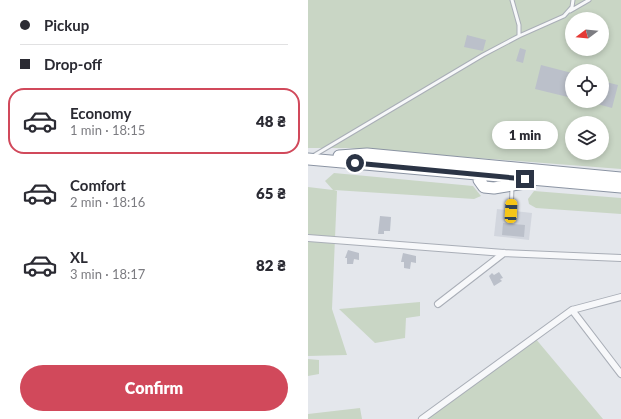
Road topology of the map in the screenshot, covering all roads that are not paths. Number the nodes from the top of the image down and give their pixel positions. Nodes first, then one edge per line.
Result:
1 (512, 0) edge
2 (573, 0) edge
3 (589, 0) edge
4 (569, 12) joint
5 (565, 14) edge
6 (518, 36) junction
7 (309, 158) edge
8 (480, 169) junction
9 (621, 178) edge
10 (541, 180) junction
11 (513, 185) junction
12 (621, 187) edge
13 (511, 217) dead end
14 (308, 238) edge
15 (504, 253) junction
16 (621, 258) edge
17 (621, 297) edge
18 (438, 304) dead end
19 (572, 310) junction
20 (621, 374) edge
21 (422, 419) edge

1 - 6 lane
2 - 4 lane
3 - 4 lane
5 - 6 lane
6 - 7 lane
7 - 8 highway
8 - 9 highway
8 - 10 highway
8 - 11 highway
10 - 11 highway
10 - 12 highway
11 - 13 lane
14 - 15 street
15 - 16 street
15 - 18 street
17 - 19 street
19 - 20 street
19 - 21 street

